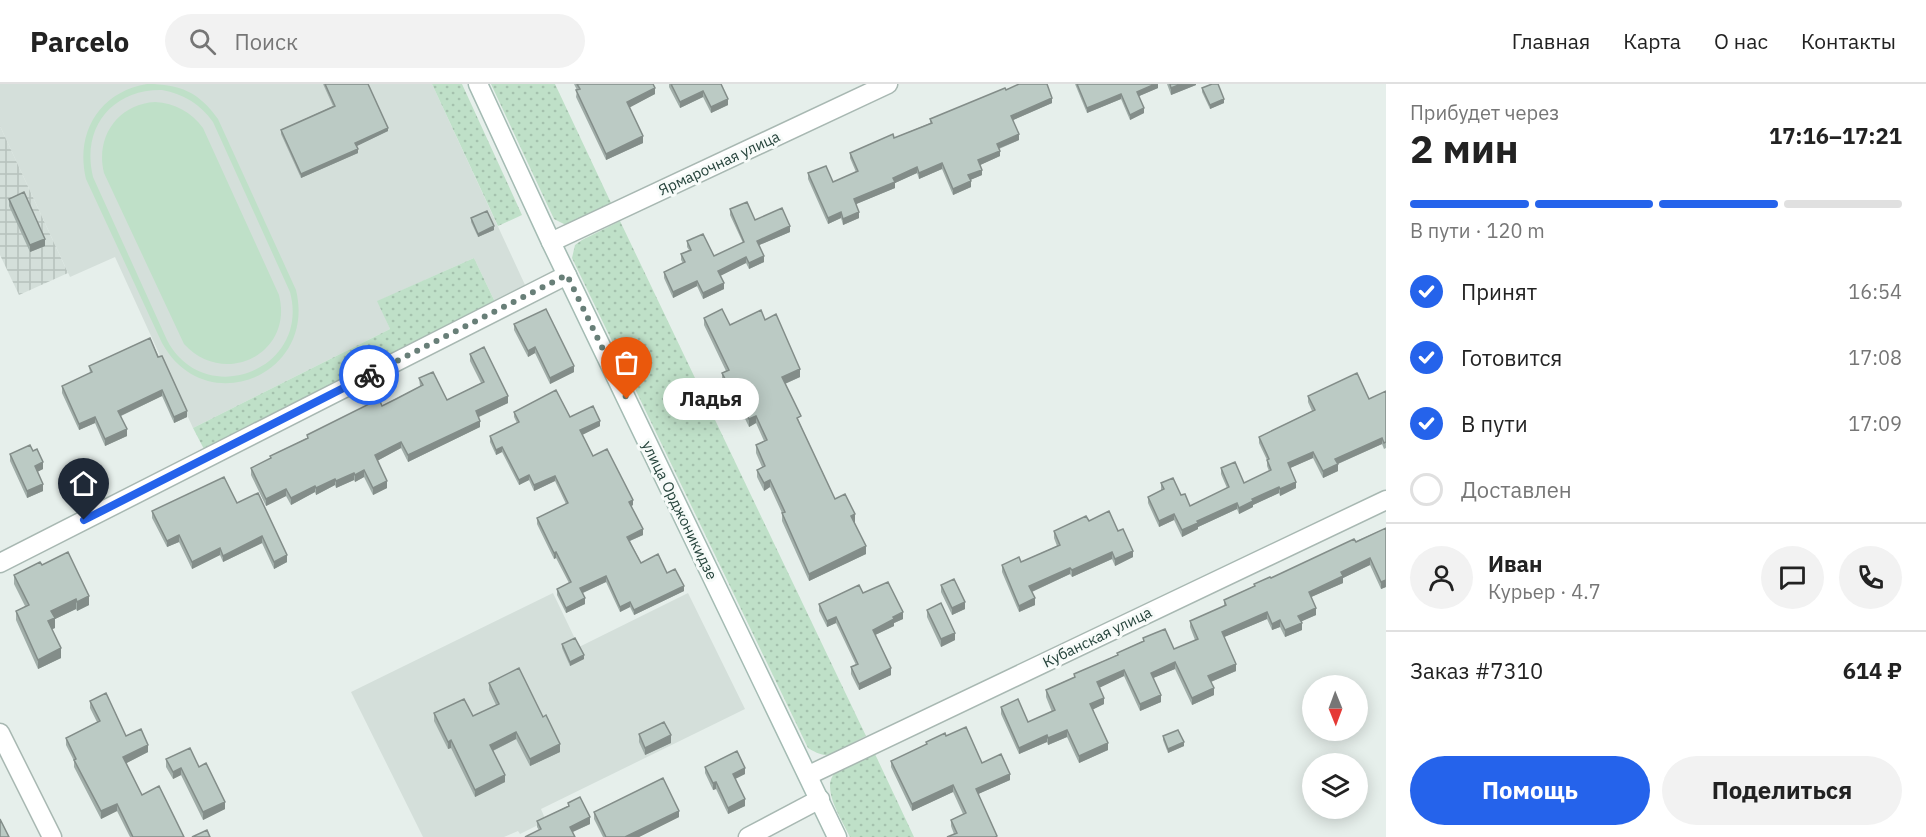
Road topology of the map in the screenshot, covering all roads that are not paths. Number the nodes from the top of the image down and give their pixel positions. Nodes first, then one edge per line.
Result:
1 (478, 84) edge
2 (888, 84) edge
3 (551, 242) junction
4 (567, 275) junction
5 (1386, 500) edge
6 (0, 563) edge
7 (0, 733) edge
8 (808, 775) junction
9 (820, 799) junction
10 (52, 837) edge
11 (748, 837) edge
12 (837, 837) edge

1 - 3 street, улица Орджоникидзе
2 - 3 street, Ярмарочная улица
3 - 4 street, улица Орджоникидзе
4 - 6 street
4 - 8 street, улица Орджоникидзе
5 - 8 street, Кубанская улица
7 - 10 street
8 - 9 street, улица Орджоникидзе
9 - 11 street
9 - 12 street, улица Орджоникидзе

